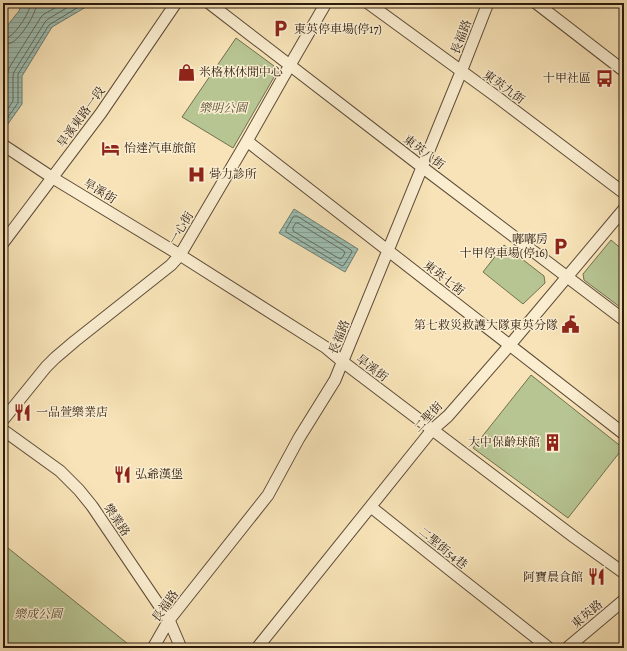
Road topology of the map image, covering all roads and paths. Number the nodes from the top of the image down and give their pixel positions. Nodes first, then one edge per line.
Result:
1 (176, 3) edge
2 (210, 3) edge
3 (326, 3) edge
4 (368, 3) edge
5 (488, 3) edge
6 (536, 3) edge
7 (290, 65) junction
8 (624, 71) edge
9 (461, 72) junction
10 (247, 141) junction
11 (3, 145) edge
12 (422, 167) junction
13 (53, 178) junction
14 (624, 192) edge
15 (624, 209) edge
16 (3, 243) edge
17 (388, 250) junction
18 (180, 255) junction
19 (566, 277) junction
20 (624, 320) edge
21 (509, 346) junction
22 (343, 362) junction
23 (3, 420) edge
24 (3, 430) edge
25 (432, 430) junction
26 (624, 434) edge
27 (370, 507) junction
28 (624, 573) edge
29 (624, 600) edge
30 (169, 620) junction
31 (153, 648) edge
32 (181, 648) edge
33 (257, 648) edge
34 (549, 648) edge
35 (567, 648) edge

1 - 13 street, 旱溪東路一段
2 - 7 street, 東英八街
3 - 7 street, 一心街
4 - 9 street, 東英九街
5 - 9 street, 長福路
6 - 8 street
7 - 10 street, 一心街
7 - 12 street, 東英八街
9 - 12 street, 長福路
9 - 14 street, 東英九街
10 - 17 street, 東英七街
10 - 18 street, 一心街
11 - 13 street, 旱溪街
12 - 17 street, 長福路
12 - 19 street, 東英八街
13 - 16 street, 旱溪東路一段
13 - 18 street, 旱溪街
15 - 19 street, 二聖街
17 - 21 street, 東英七街
17 - 22 street, 長福路
18 - 22 street, 旱溪街
18 - 23 street, 一心街
19 - 20 street, 東英八街
19 - 21 street, 二聖街
21 - 25 street, 二聖街
21 - 26 street, 東英七街
22 - 25 street, 旱溪街
22 - 30 street, 長福路
24 - 30 street, 樂業路
25 - 27 street, 二聖街
25 - 28 street, 旱溪街
27 - 33 street, 二聖街
27 - 34 street, 二聖街54巷
29 - 35 street, 東英路
30 - 31 street, 長福路
30 - 32 street, 樂業路

